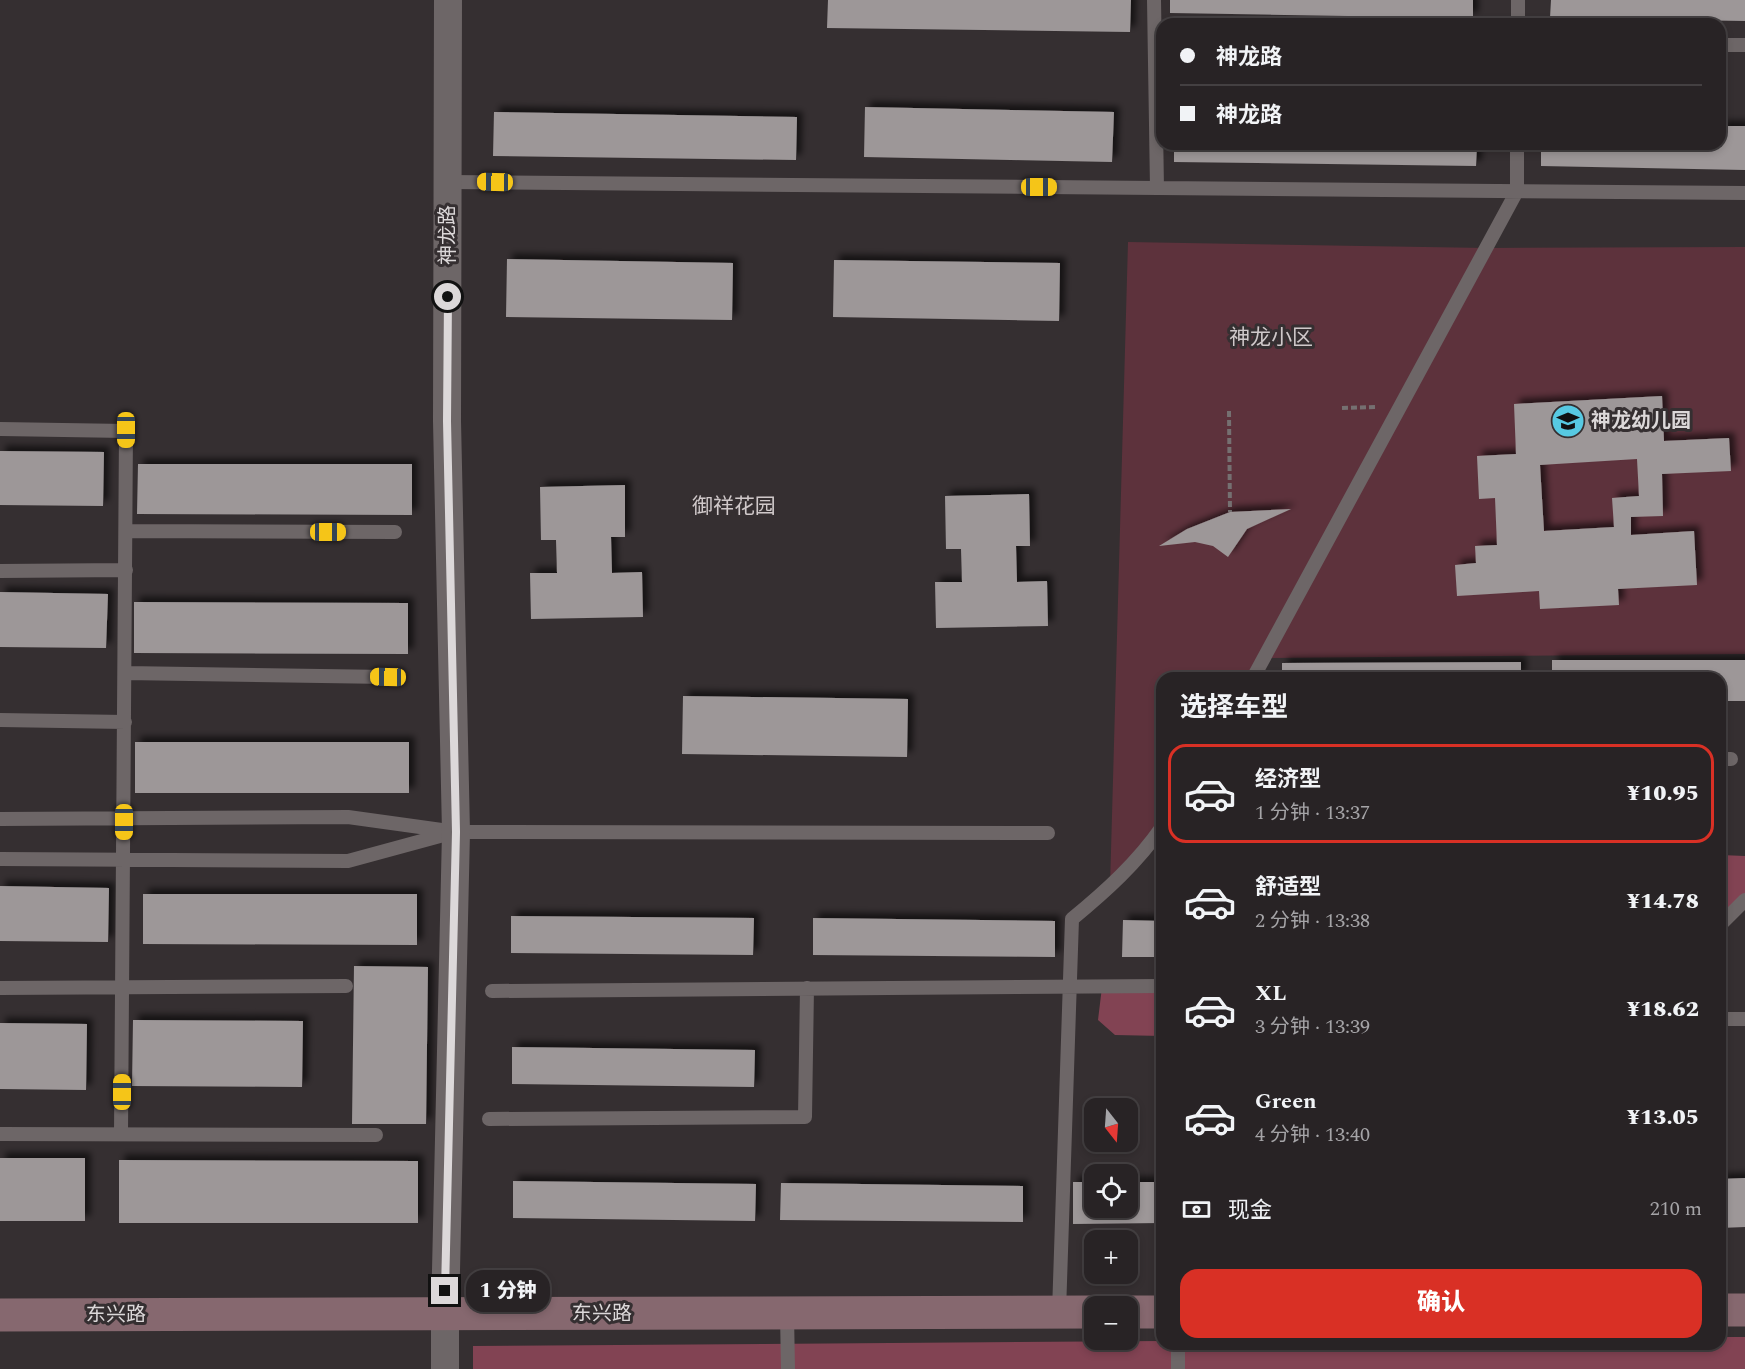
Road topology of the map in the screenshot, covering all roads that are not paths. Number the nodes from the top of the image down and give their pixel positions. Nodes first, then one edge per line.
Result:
1 (448, 0) edge
2 (1154, 0) edge
3 (1518, 0) edge
4 (1156, 18) edge
5 (1518, 18) edge
6 (1726, 45) edge
7 (1745, 45) edge
8 (1158, 150) edge
9 (1517, 150) edge
10 (448, 182) junction
11 (1157, 188) junction
12 (1516, 191) junction
13 (1745, 193) edge
14 (0, 429) edge
15 (126, 531) junction
16 (395, 532) dead end
17 (126, 570) junction
18 (0, 571) edge
19 (1256, 672) edge
20 (125, 673) junction
21 (388, 677) dead end
22 (0, 720) edge
23 (125, 722) junction
24 (124, 818) junction
25 (0, 819) edge
26 (456, 832) junction
27 (1048, 834) dead end
28 (1156, 837) edge
29 (0, 859) edge
30 (124, 860) junction
31 (1745, 900) edge
32 (1726, 919) edge
33 (346, 986) dead end
34 (1156, 986) edge
35 (123, 987) junction
36 (1071, 987) junction
37 (0, 988) edge
38 (807, 988) junction
39 (492, 991) dead end
40 (1726, 1019) edge
41 (1745, 1019) edge
42 (489, 1119) dead end
43 (0, 1134) edge
44 (121, 1134) junction
45 (376, 1135) dead end
46 (1726, 1310) edge
47 (1745, 1310) edge
48 (1059, 1312) junction
49 (1084, 1312) edge
50 (1138, 1312) edge
51 (1156, 1312) edge
52 (445, 1314) junction
53 (787, 1314) junction
54 (0, 1315) edge
55 (1178, 1350) edge
56 (445, 1369) edge
57 (788, 1369) edge
58 (1178, 1369) edge

1 - 10 street, 神龙路
2 - 4 lane
3 - 5 lane
6 - 7 lane
8 - 11 lane
9 - 12 lane
10 - 11 lane
10 - 26 street, 神龙路
11 - 12 lane
12 - 13 lane
12 - 19 lane
14 - 15 lane
15 - 16 lane
15 - 17 lane
17 - 18 lane
17 - 20 lane
20 - 21 lane
20 - 23 lane
22 - 23 lane
23 - 24 lane
24 - 25 lane
24 - 26 lane
24 - 30 lane
26 - 27 lane
26 - 30 lane
26 - 52 street, 神龙路
28 - 36 lane
29 - 30 lane
30 - 35 lane
31 - 32 lane
33 - 35 lane
34 - 36 lane
35 - 37 lane
35 - 44 lane
36 - 38 lane
36 - 48 lane
38 - 39 lane
38 - 42 lane
40 - 41 lane
43 - 44 lane
44 - 45 lane
46 - 47 street
48 - 49 street, 东兴路
48 - 53 street, 东兴路
50 - 51 street
52 - 53 street, 东兴路
52 - 54 street, 东兴路
52 - 56 street, 神龙路
53 - 57 lane
55 - 58 lane

